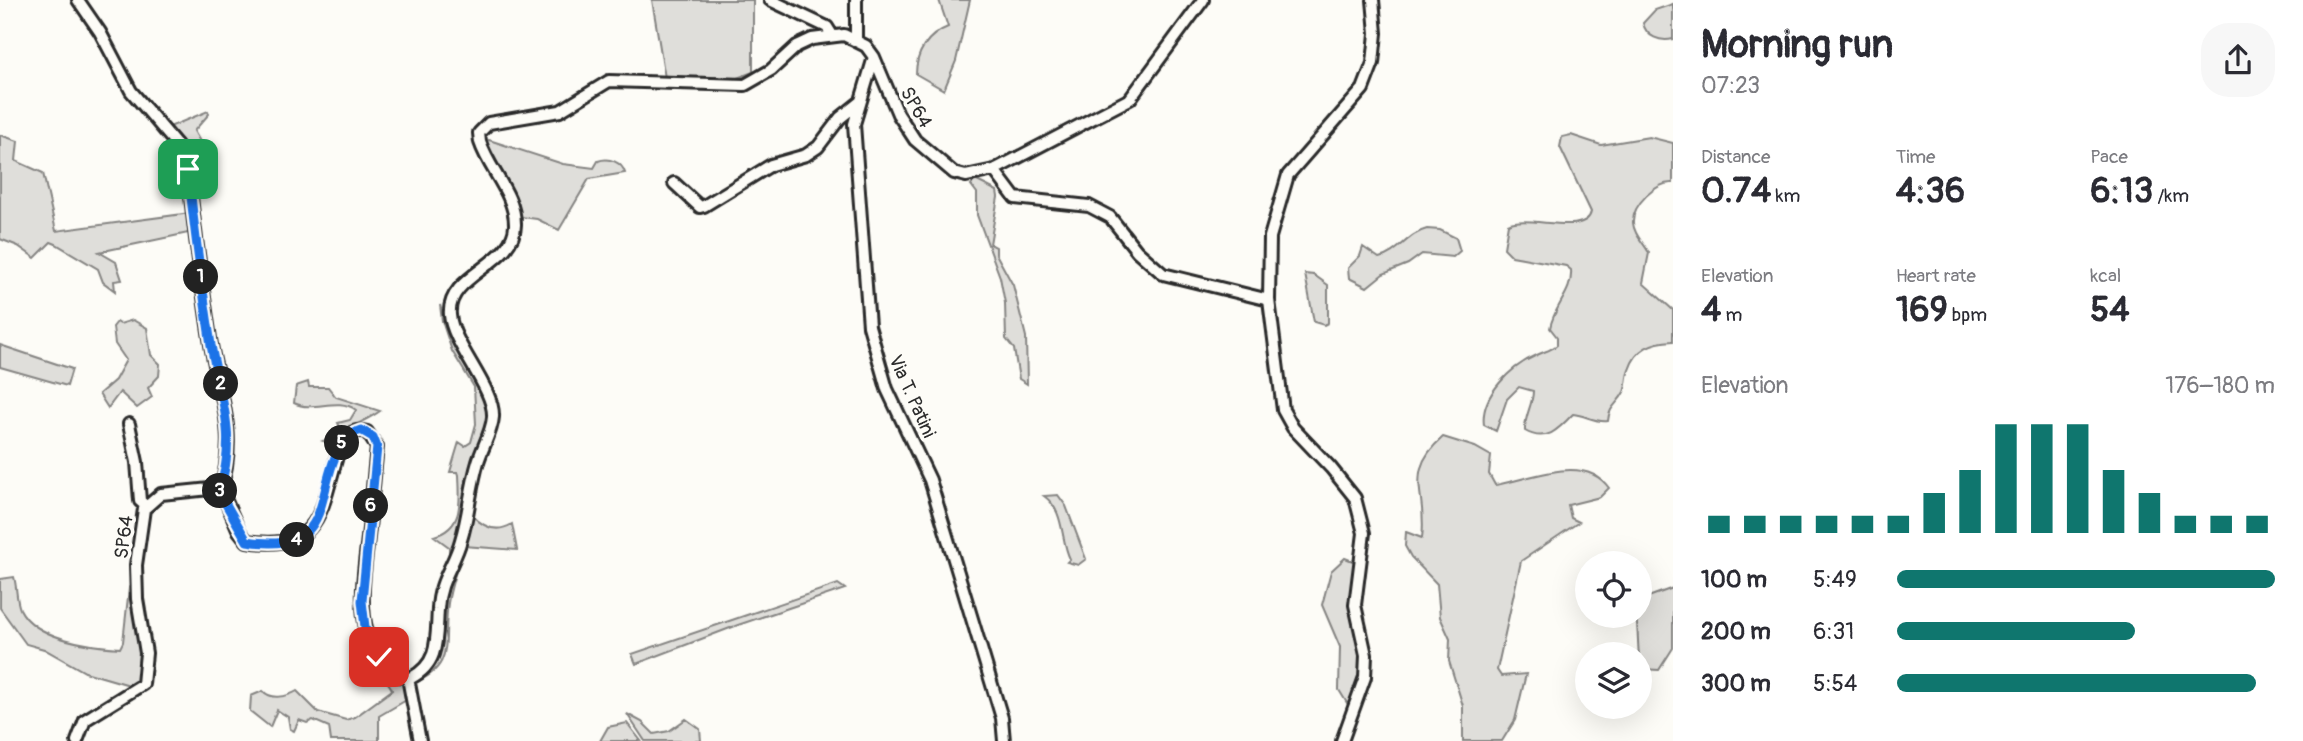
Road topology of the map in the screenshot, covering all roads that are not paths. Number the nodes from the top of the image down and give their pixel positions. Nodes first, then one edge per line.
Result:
1 (78, 0) edge
2 (770, 0) edge
3 (856, 0) edge
4 (1203, 0) edge
5 (1373, 0) edge
6 (832, 35) junction
7 (856, 39) junction
8 (874, 57) junction
9 (860, 103) junction
10 (994, 170) junction
11 (674, 183) dead end
12 (1269, 300) junction
13 (129, 424) dead end
14 (219, 492) junction
15 (146, 506) junction
16 (408, 678) junction
17 (77, 741) edge
18 (420, 741) edge
19 (1004, 741) edge
20 (1342, 741) edge

1 - 14 street
2 - 6 street
3 - 7 street
4 - 10 street, SP64
5 - 12 street
6 - 7 street
6 - 16 street
7 - 8 street, SP64 / SP64
8 - 9 street, Via T. Patini
8 - 10 street, SP64 / SP64
9 - 11 street
9 - 19 street, Via T. Patini
10 - 12 street
12 - 20 street
13 - 15 street
14 - 15 street, SP64 / SP64
14 - 16 street
15 - 17 street, SP64 / SP64
16 - 18 street

